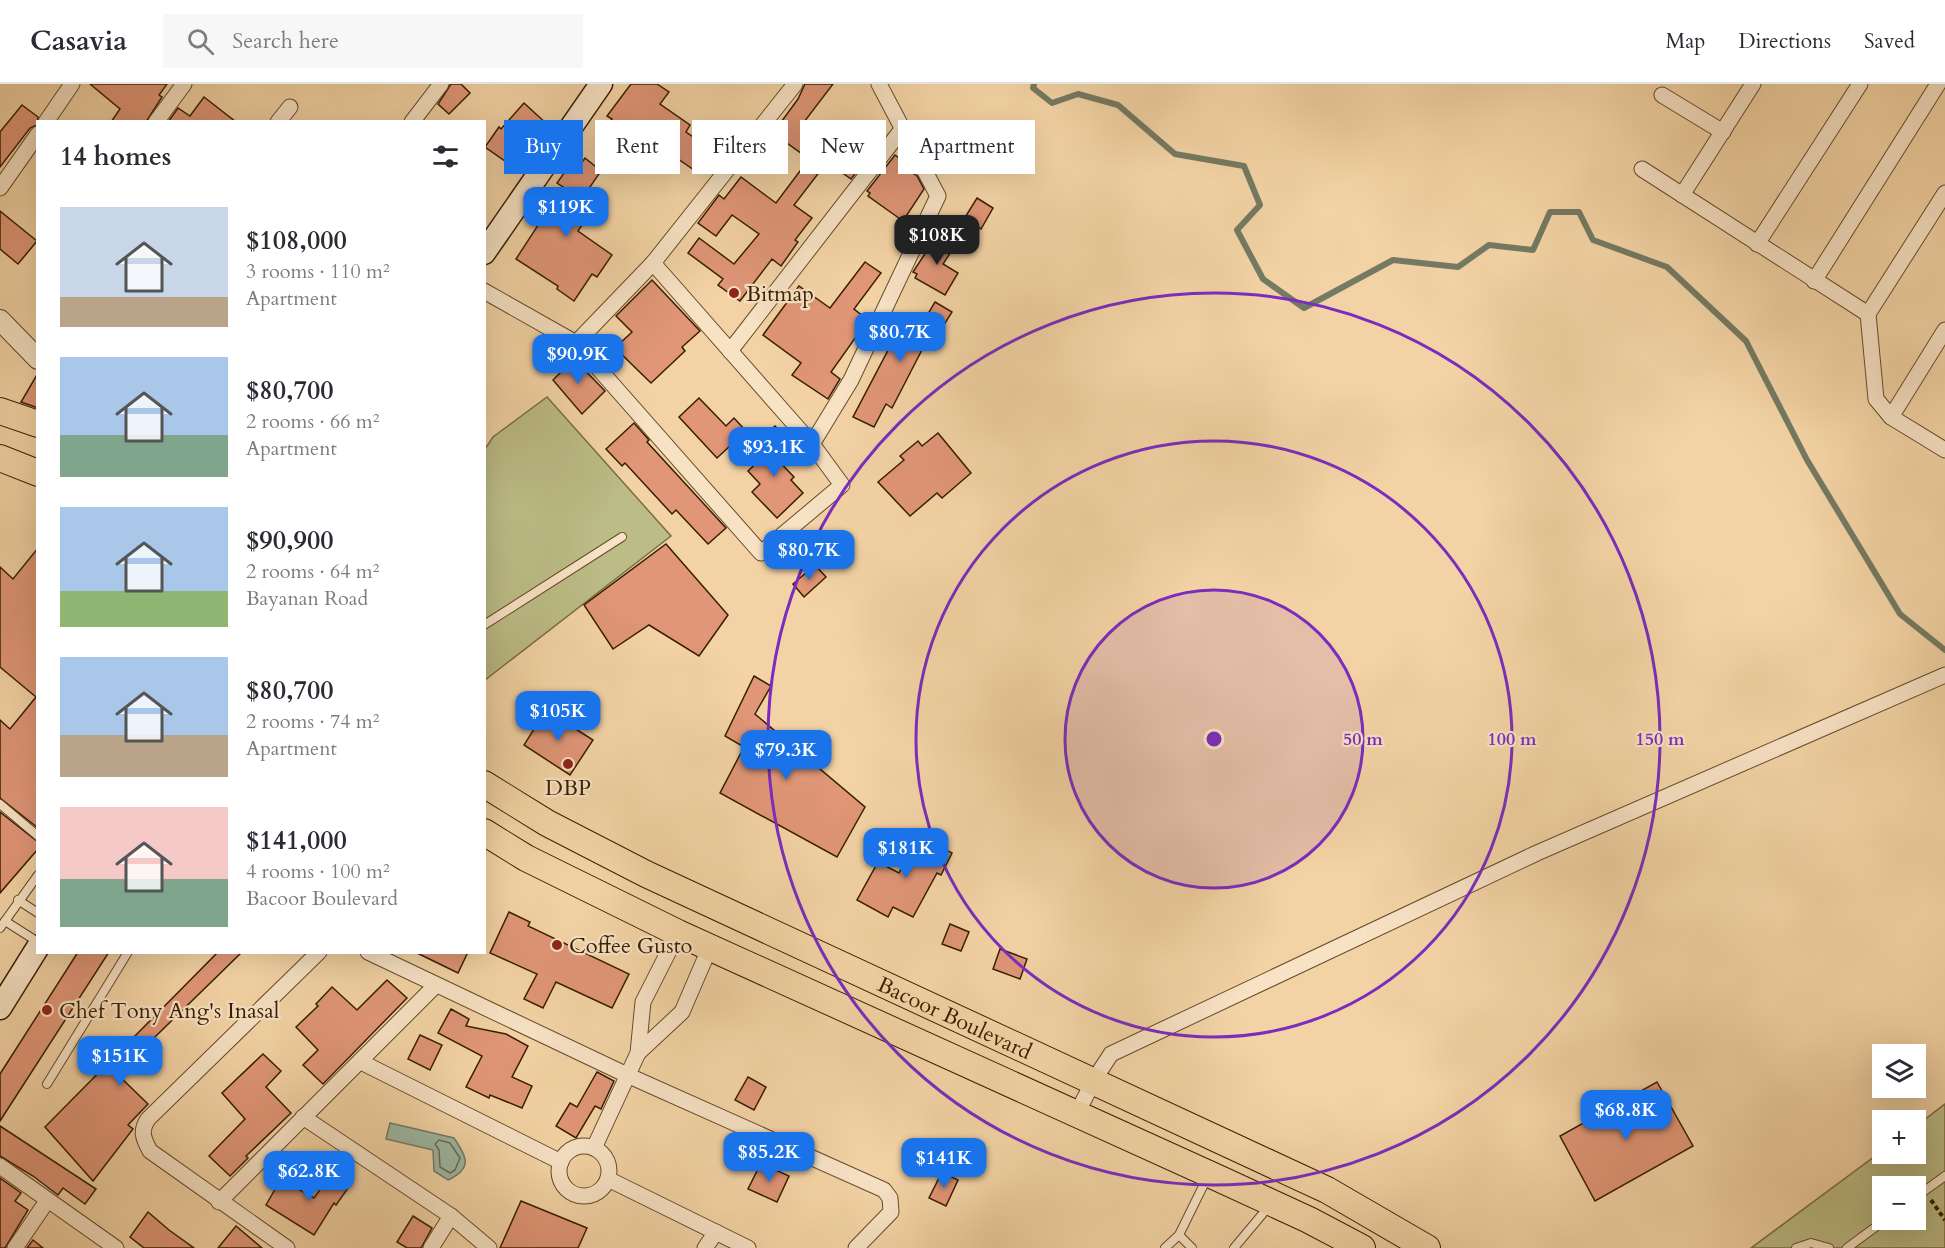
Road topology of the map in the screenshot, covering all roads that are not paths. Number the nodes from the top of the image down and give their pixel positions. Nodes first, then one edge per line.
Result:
1 (72, 84) edge
2 (184, 84) edge
3 (441, 84) edge
4 (601, 84) edge
5 (795, 84) edge
6 (879, 84) edge
7 (1754, 84) edge
8 (1860, 84) edge
9 (1938, 87) edge
10 (1662, 95) dead end
11 (290, 107) dead end
12 (47, 120) edge
13 (157, 120) edge
14 (280, 120) edge
15 (414, 120) edge
16 (899, 120) edge
17 (1723, 132) junction
18 (898, 134) edge
19 (36, 137) edge
20 (1642, 169) dead end
21 (927, 174) edge
22 (0, 188) edge
23 (1945, 193) edge
24 (1682, 195) junction
25 (1756, 244) junction
26 (486, 250) edge
27 (653, 262) junction
28 (1814, 281) junction
29 (486, 292) edge
30 (1868, 314) junction
31 (0, 320) edge
32 (1945, 330) edge
33 (576, 343) junction
34 (730, 351) junction
35 (36, 357) edge
36 (0, 411) edge
37 (1891, 417) junction
38 (36, 423) edge
39 (812, 444) junction
40 (1945, 450) edge
41 (0, 458) edge
42 (36, 472) edge
43 (622, 537) dead end
44 (486, 624) edge
45 (1945, 675) edge
46 (486, 785) edge
47 (0, 804) edge
48 (486, 833) edge
49 (36, 834) edge
50 (36, 877) edge
51 (18, 900) junction
52 (36, 912) edge
53 (2, 925) edge
54 (678, 933) junction
55 (36, 941) edge
56 (710, 946) junction
57 (36, 950) edge
58 (127, 954) edge
59 (317, 954) edge
60 (372, 954) edge
61 (435, 986) junction
62 (0, 1008) edge
63 (638, 1053) junction
64 (361, 1062) junction
65 (627, 1075) junction
66 (1094, 1080) junction
67 (47, 1084) dead end
68 (1077, 1113) junction
69 (303, 1117) junction
70 (594, 1148) junction
71 (561, 1162) junction
72 (0, 1166) edge
73 (1209, 1174) junction
74 (1945, 1176) edge
75 (608, 1179) junction
76 (1926, 1190) edge
77 (47, 1201) junction
78 (219, 1202) junction
79 (1272, 1203) junction
80 (451, 1216) junction
81 (1872, 1230) edge
82 (716, 1232) junction
83 (1179, 1235) junction
84 (15, 1248) edge
85 (116, 1248) edge
86 (287, 1248) edge
87 (431, 1248) edge
88 (489, 1248) edge
89 (705, 1248) edge
90 (748, 1248) edge
91 (856, 1248) edge
92 (1165, 1248) edge
93 (1192, 1248) edge
94 (1234, 1248) edge
95 (1362, 1248) edge
96 (1427, 1248) edge
97 (1796, 1248) edge
98 (1829, 1248) edge
99 (1847, 1248) edge

1 - 12 street
2 - 13 street
3 - 15 street
4 - 26 main road
5 - 27 street
6 - 16 street
7 - 17 street
8 - 25 street
9 - 28 street
10 - 17 street
11 - 14 street
17 - 24 street
18 - 34 street
19 - 22 street
20 - 24 street
21 - 39 street
23 - 30 street
24 - 25 street
25 - 28 street
27 - 33 street
27 - 34 street
28 - 30 street
29 - 33 street
30 - 37 street
31 - 35 street
32 - 37 street
33 - 39 street
34 - 39 street
36 - 38 main road
37 - 40 street
41 - 42 main road
43 - 44 lane
45 - 66 street
46 - 66 main road, Bacoor Boulevard
47 - 49 lane
48 - 54 main road, Bacoor Boulevard
50 - 51 lane
51 - 52 lane
51 - 53 lane
53 - 55 lane
54 - 56 main road, Bacoor Boulevard
54 - 63 street
56 - 63 street
56 - 68 main road, Bacoor Boulevard
57 - 62 main road
58 - 67 lane
59 - 78 street
60 - 61 street
61 - 64 street
61 - 65 street
63 - 65 street
64 - 69 street
64 - 71 street
65 - 70 street
65 - 91 street
66 - 68 street
66 - 96 main road, Bacoor Boulevard
68 - 73 main road, Bacoor Boulevard
69 - 78 street
69 - 80 street
70 - 71 street
70 - 75 street
71 - 75 street
72 - 77 street
73 - 79 main road, Bacoor Boulevard
73 - 83 lane
74 - 76 lane
75 - 82 street
77 - 84 street
77 - 85 street
78 - 86 street
79 - 94 lane
79 - 95 main road, Bacoor Boulevard
80 - 87 street
80 - 88 street
81 - 99 lane
82 - 89 street
82 - 90 street
83 - 92 lane
83 - 93 lane
97 - 98 lane

